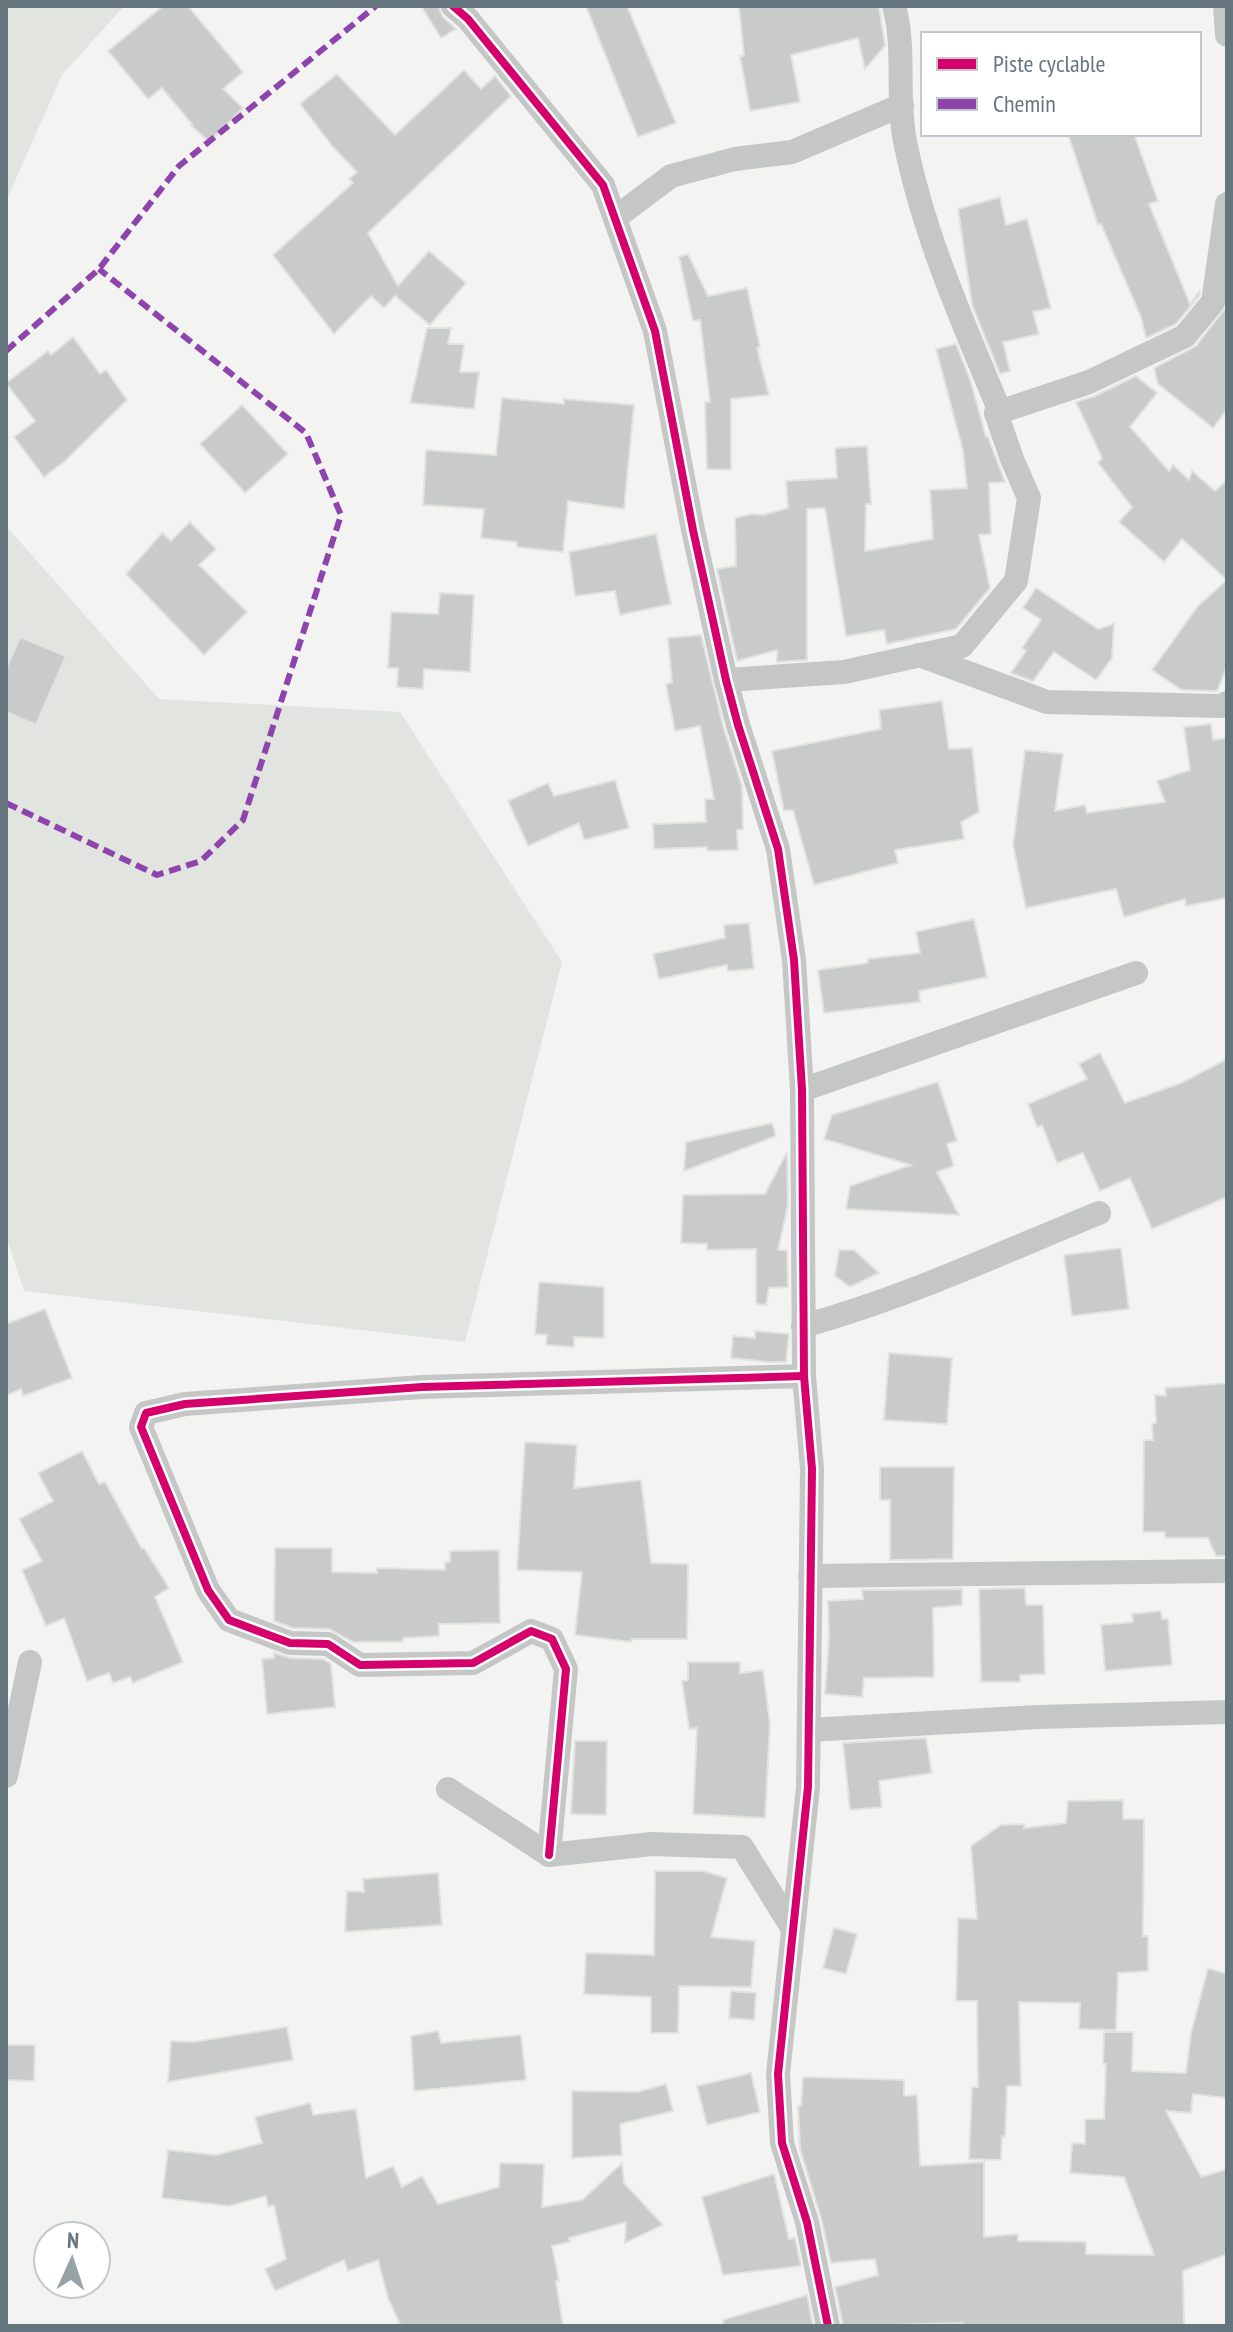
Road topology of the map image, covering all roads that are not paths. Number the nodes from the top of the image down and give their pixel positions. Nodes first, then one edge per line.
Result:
1 (453, 6) edge
2 (894, 6) edge
3 (1225, 6) edge
4 (1227, 35) edge
5 (902, 105) junction
6 (1227, 204) edge
7 (615, 218) junction
8 (996, 413) junction
9 (919, 655) junction
10 (726, 680) junction
11 (1227, 703) edge
12 (1136, 973) dead end
13 (802, 1090) junction
14 (1099, 1213) dead end
15 (803, 1326) junction
16 (804, 1376) junction
17 (1227, 1571) edge
18 (810, 1576) junction
19 (30, 1662) dead end
20 (1227, 1712) edge
21 (809, 1730) junction
22 (6, 1776) edge
23 (448, 1789) dead end
24 (549, 1855) junction
25 (793, 1929) junction
26 (828, 2326) edge

1 - 7 street
2 - 5 street
3 - 4 street
5 - 7 street
5 - 8 street
6 - 8 street
7 - 10 street
8 - 9 street
9 - 10 street
9 - 11 street
10 - 13 street
12 - 13 street
13 - 15 street
14 - 15 street
15 - 16 street
16 - 18 street
16 - 24 street
17 - 18 street
18 - 21 street
19 - 22 street
20 - 21 street
21 - 25 street
23 - 24 street
24 - 25 street
25 - 26 street

